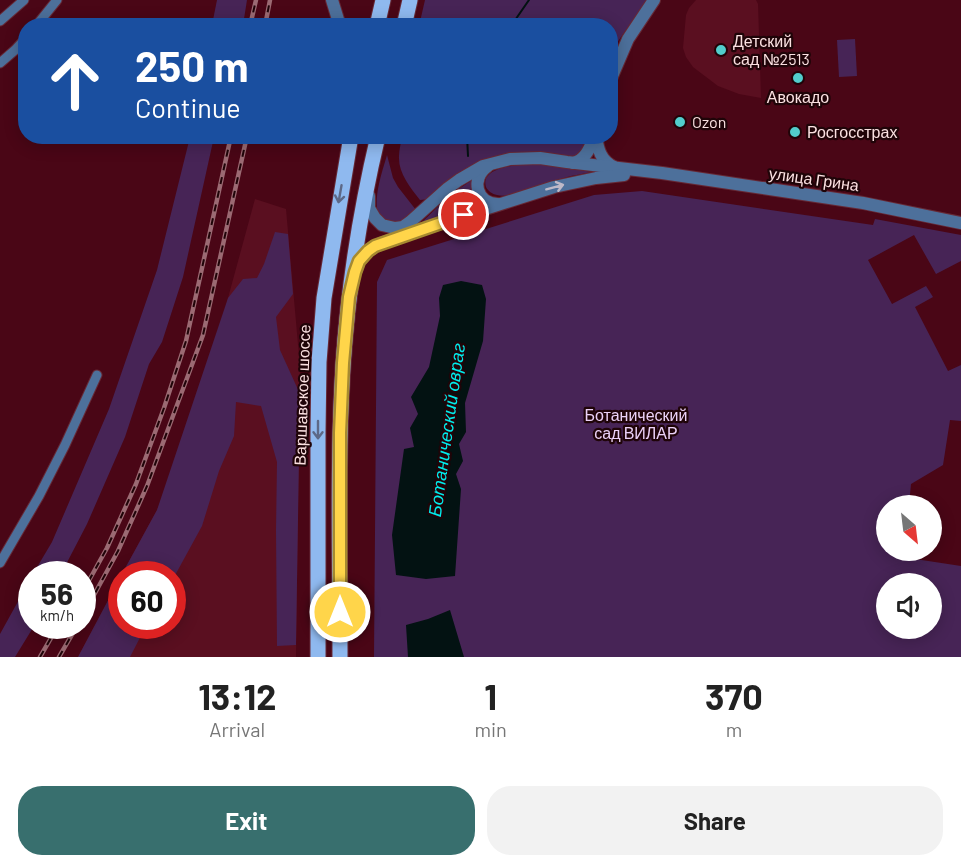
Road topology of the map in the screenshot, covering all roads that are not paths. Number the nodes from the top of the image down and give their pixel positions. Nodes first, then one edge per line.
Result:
1 (24, 0) edge
2 (57, 0) edge
3 (332, 0) edge
4 (383, 0) edge
5 (410, 0) edge
6 (654, 0) edge
7 (42, 18) edge
8 (338, 18) edge
9 (379, 18) edge
10 (406, 18) edge
11 (0, 21) edge
12 (18, 47) edge
13 (618, 61) edge
14 (0, 63) edge
15 (350, 144) edge
16 (376, 144) edge
17 (591, 144) edge
18 (593, 144) edge
19 (596, 144) edge
20 (374, 154) junction
21 (497, 162) junction
22 (573, 163) junction
23 (594, 166) junction
24 (615, 172) junction
25 (500, 204) junction
26 (961, 223) edge
27 (349, 297) junction
28 (97, 375) dead end
29 (0, 563) edge
30 (318, 657) edge
31 (340, 657) edge

1 - 11 street
2 - 7 street
3 - 8 street
4 - 9 main road
5 - 10 main road
6 - 13 street
12 - 14 street
15 -> 30 main road, Варшавское шоссе
16 - 20 main road
17 - 22 street
18 - 23 street
19 - 24 street
20 - 21 street, улица Грина
20 - 27 main road
21 - 22 street, улица Грина
21 - 25 street
22 - 23 street, улица Грина
23 - 24 street, улица Грина
25 -> 24 street, улица Грина
24 - 26 street, улица Грина
25 - 27 street, улица Грина
27 - 31 main road
28 - 29 street

